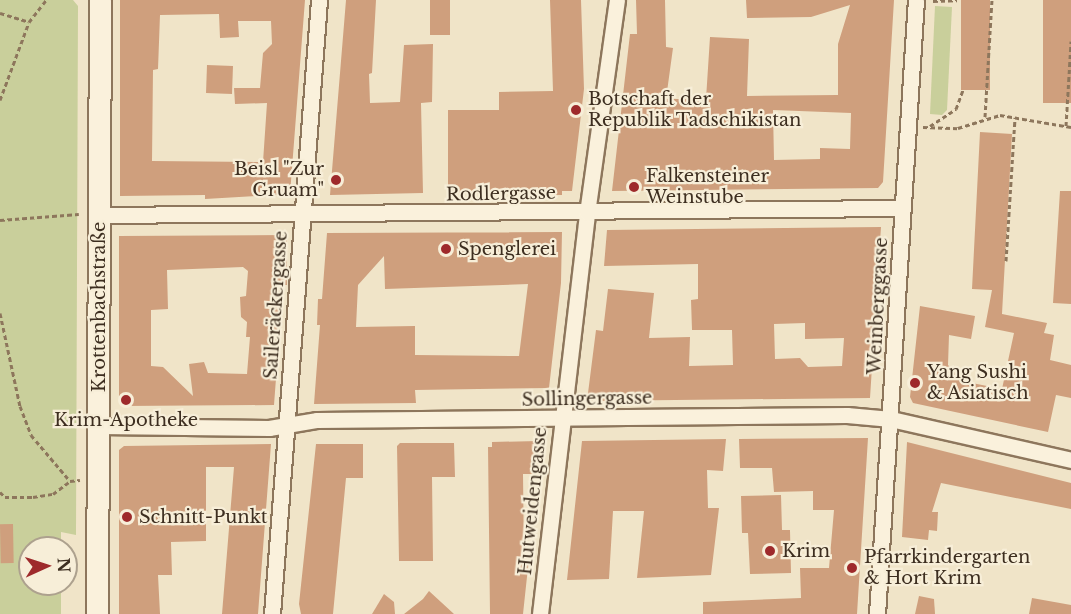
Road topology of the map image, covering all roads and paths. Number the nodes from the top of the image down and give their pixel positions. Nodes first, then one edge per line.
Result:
1 (46, 0) edge
2 (100, 0) edge
3 (319, 0) edge
4 (617, 0) edge
5 (916, 0) edge
6 (957, 0) edge
7 (992, 0) edge
8 (0, 13) edge
9 (29, 22) junction
10 (1071, 41) edge
11 (963, 90) dead end
12 (0, 100) edge
13 (985, 117) junction
14 (1015, 117) junction
15 (929, 126) junction
16 (915, 127) dead end
17 (1069, 127) edge
18 (902, 208) junction
19 (586, 213) junction
20 (99, 215) junction
21 (303, 216) junction
22 (0, 220) edge
23 (1006, 261) dead end
24 (0, 313) edge
25 (561, 418) junction
26 (891, 419) junction
27 (99, 426) junction
28 (286, 426) junction
29 (1071, 460) edge
30 (99, 476) junction
31 (70, 481) junction
32 (0, 492) edge
33 (97, 614) edge
34 (272, 614) edge
35 (540, 614) edge
36 (877, 614) edge

1 - 9 path
2 - 20 main road, Krottenbachstraße
3 - 21 street, Saileräckergasse
4 - 19 street, Hutweidengasse
5 - 6 path
5 - 18 street, Weinberggasse
7 - 13 path
8 - 9 path
9 - 12 path
10 - 17 path
11 - 15 path
13 - 14 path
13 - 15 path
14 - 17 path
14 - 23 path
15 - 16 path
18 - 19 street, Rodlergasse
18 - 26 street, Weinberggasse
19 - 21 street, Rodlergasse
19 - 25 street, Hutweidengasse
20 - 21 street, Rodlergasse
20 - 22 path
20 - 27 main road, Krottenbachstraße
21 - 28 street, Saileräckergasse
24 - 31 path
25 - 26 street, Sollingergasse
25 - 28 street, Sollingergasse
25 - 35 street, Hutweidengasse
26 - 29 street, Sollingergasse
26 - 36 street, Weinberggasse
27 - 28 street, Sollingergasse
27 - 30 main road, Krottenbachstraße
28 - 34 street, Saileräckergasse
30 - 31 path
30 - 33 main road, Krottenbachstraße
31 - 32 path

